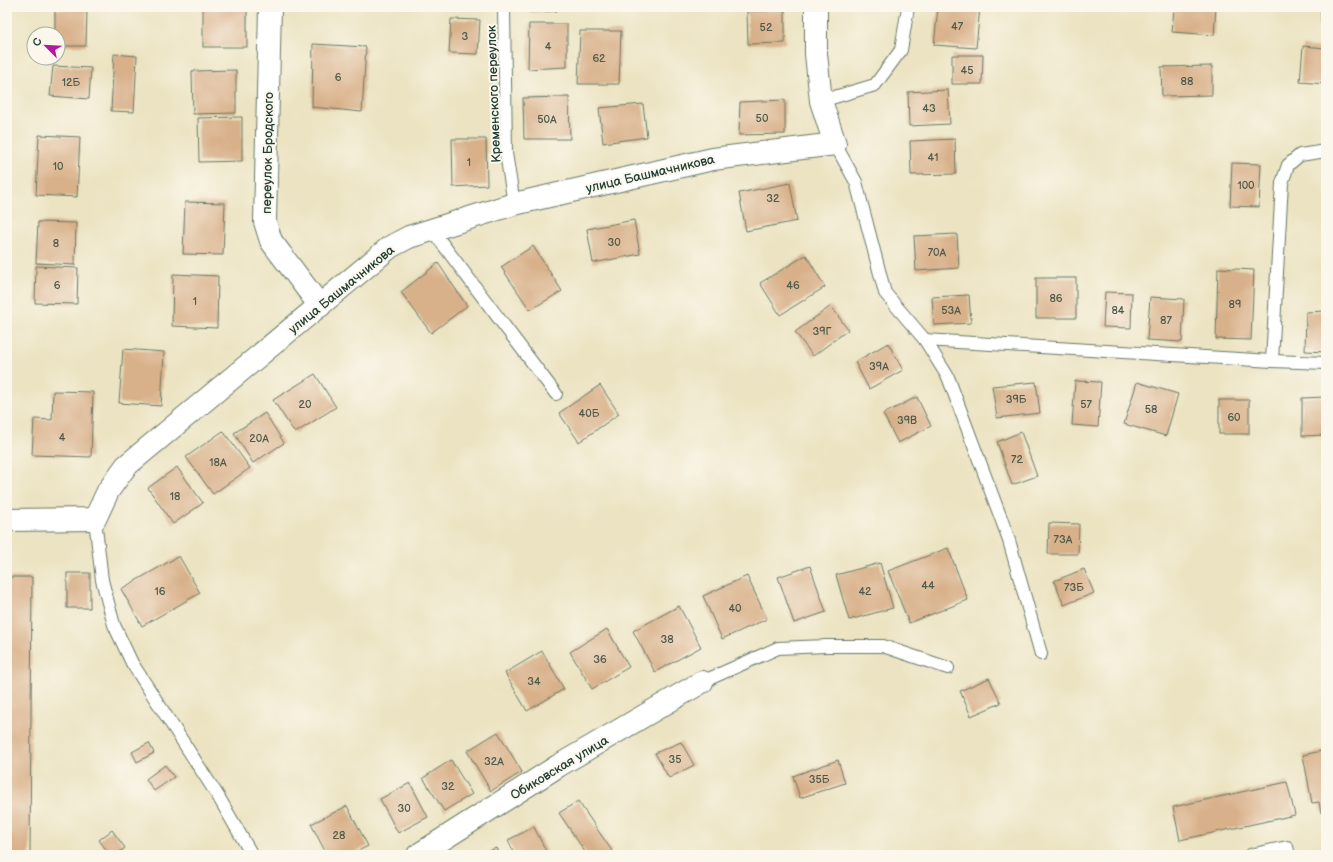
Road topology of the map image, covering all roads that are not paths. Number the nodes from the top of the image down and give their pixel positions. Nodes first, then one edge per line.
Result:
1 (270, 7) edge
2 (504, 7) edge
3 (816, 7) edge
4 (908, 7) edge
5 (821, 101) junction
6 (835, 144) junction
7 (1326, 151) edge
8 (514, 204) junction
9 (432, 230) junction
10 (320, 306) junction
11 (925, 340) junction
12 (1272, 361) junction
13 (1326, 363) edge
14 (556, 394) dead end
15 (94, 519) junction
16 (7, 520) edge
17 (1041, 654) dead end
18 (948, 668) dead end
19 (702, 682) joint
20 (252, 855) edge
21 (418, 855) edge
22 (1250, 855) edge
23 (1289, 855) edge

1 - 10 street, переулок Бродского
2 - 8 lane, Кременского переулок
3 - 5 street
4 - 5 lane
5 - 6 street
6 - 8 street, улица Башмачникова
6 - 11 lane
7 - 12 lane
8 - 9 street, улица Башмачникова
9 - 10 street, улица Башмачникова
9 - 14 lane
10 - 15 street, улица Башмачникова
11 - 12 lane
11 - 17 lane
12 - 13 lane
15 - 16 street
15 - 20 lane
18 - 19 lane
19 - 21 street, Обиковская улица
22 - 23 lane

